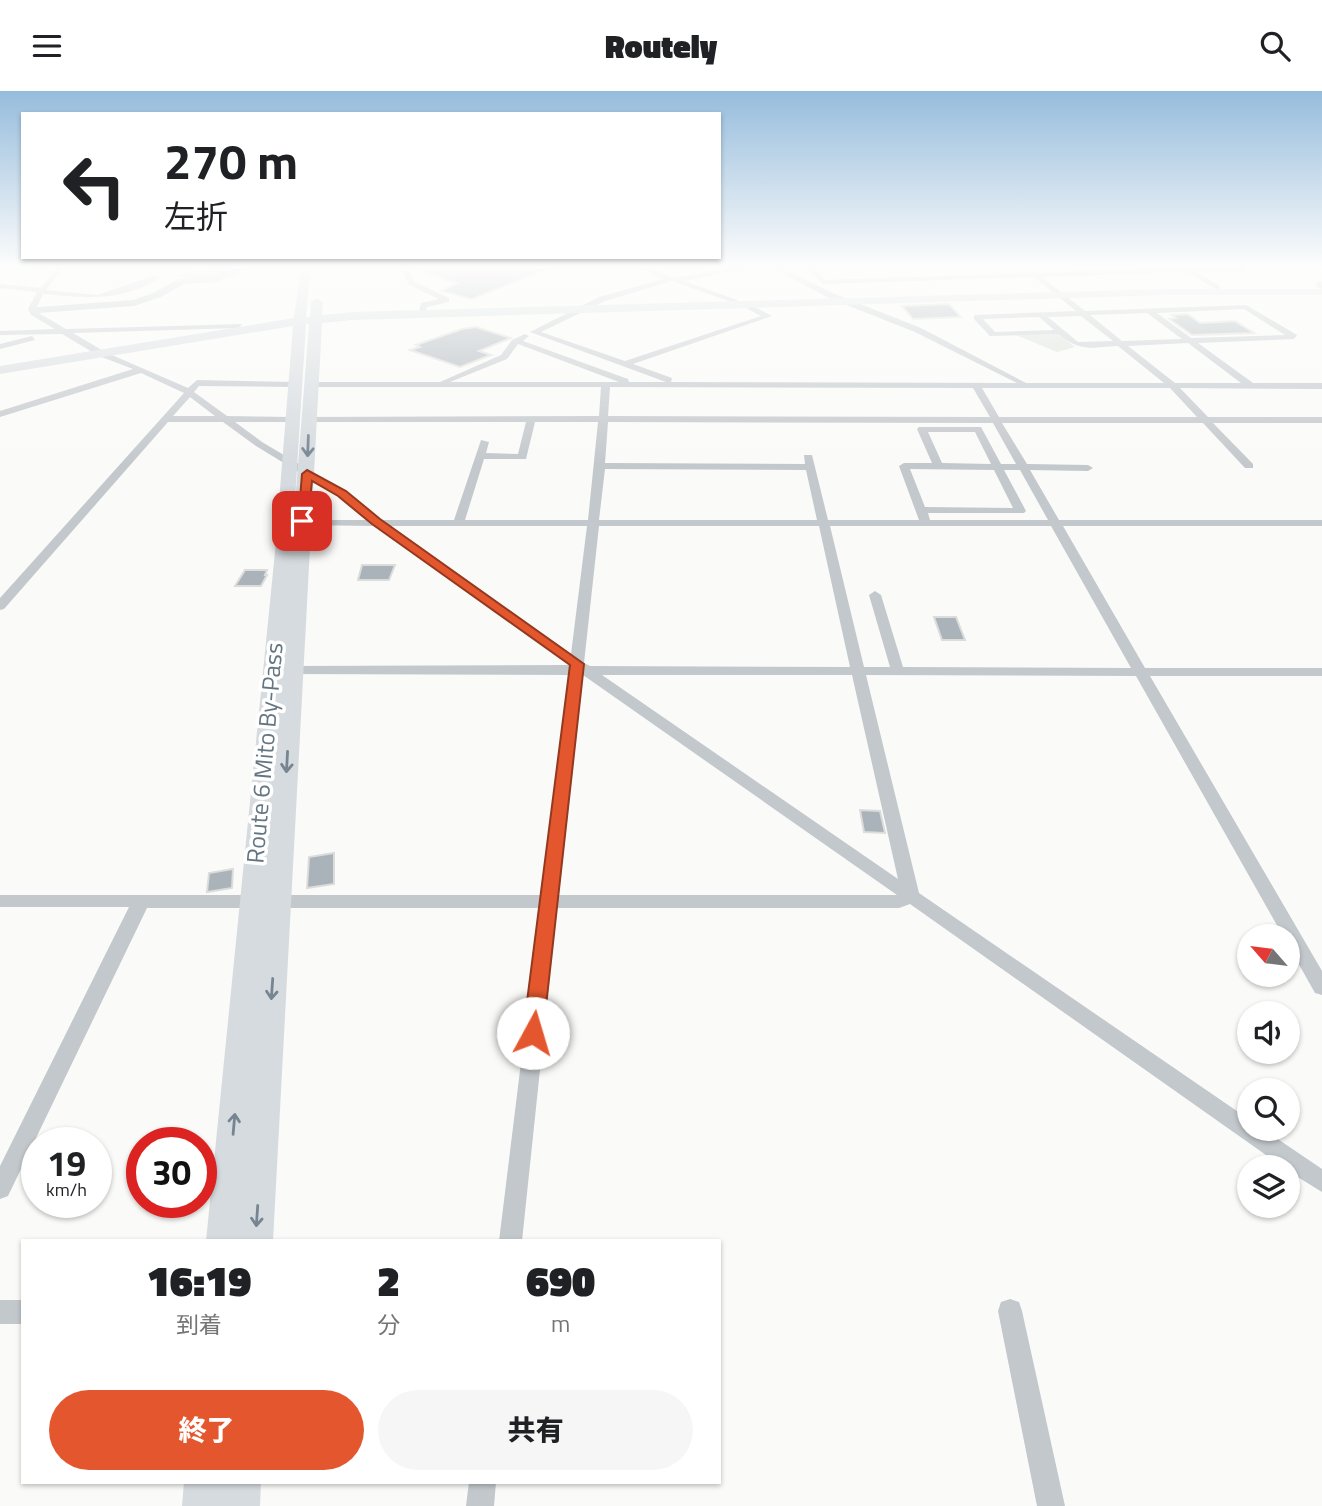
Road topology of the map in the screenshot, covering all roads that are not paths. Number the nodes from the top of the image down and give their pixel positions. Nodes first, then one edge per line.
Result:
1 (24, 332) edge
2 (47, 332) edge
3 (66, 332) edge
4 (207, 332) edge
5 (220, 332) edge
6 (298, 332) edge
7 (315, 332) edge
8 (534, 332) joint
9 (720, 332) edge
10 (922, 332) edge
11 (991, 332) edge
12 (1059, 332) edge
13 (1060, 332) edge
14 (1106, 332) edge
15 (1176, 332) edge
16 (1286, 332) edge
17 (0, 333) edge
18 (517, 341) junction
19 (1188, 341) junction
20 (1120, 344) junction
21 (0, 347) edge
22 (99, 352) junction
23 (625, 364) junction
24 (0, 368) edge
25 (140, 370) junction
26 (293, 384) junction
27 (312, 384) junction
28 (435, 384) junction
29 (606, 385) junction
30 (634, 385) junction
31 (683, 385) junction
32 (976, 385) junction
33 (1023, 385) junction
34 (1173, 386) junction
35 (1251, 386) junction
36 (1322, 386) edge
37 (189, 391) junction
38 (0, 414) edge
39 (166, 419) junction
40 (227, 419) junction
41 (290, 419) junction
42 (310, 419) junction
43 (531, 419) junction
44 (997, 420) junction
45 (1206, 420) junction
46 (1322, 420) edge
47 (602, 424) junction
48 (484, 442) dead end
49 (480, 456) junction
50 (600, 466) junction
51 (938, 466) junction
52 (1249, 466) dead end
53 (996, 467) junction
54 (1021, 467) junction
55 (297, 468) junction
56 (1088, 468) dead end
57 (921, 510) junction
58 (376, 522) junction
59 (459, 522) junction
60 (591, 522) junction
61 (823, 522) junction
62 (926, 522) junction
63 (302, 523) junction
64 (1055, 523) junction
65 (1322, 523) edge
66 (875, 595) dead end
67 (0, 606) edge
68 (580, 669) junction
69 (292, 670) junction
70 (858, 671) junction
71 (898, 671) junction
72 (1142, 671) junction
73 (1322, 673) edge
74 (911, 896) junction
75 (252, 900) junction
76 (279, 900) junction
77 (0, 901) edge
78 (141, 901) junction
79 (547, 903) junction
80 (1322, 988) edge
81 (1322, 1182) edge
82 (0, 1189) edge
83 (225, 1239) edge
84 (255, 1239) edge
85 (510, 1239) edge
86 (1010, 1311) dead end
87 (0, 1312) edge
88 (21, 1312) edge
89 (205, 1484) edge
90 (240, 1484) edge
91 (483, 1484) edge
92 (203, 1506) edge
93 (239, 1506) edge
94 (480, 1506) edge
95 (1051, 1506) edge

1 - 17 street
2 - 21 street
3 - 22 street
4 - 22 highway
5 - 22 highway
6 - 26 highway, Route 6 Mito By-Pass
7 - 27 highway, Route 6 Mito By-Pass
8 - 18 street
8 - 23 street
9 - 23 street
10 - 33 street
11 - 12 street
13 - 20 street
14 - 20 street
15 - 19 street
16 - 19 street
18 - 28 street
18 - 30 street
19 - 20 street
19 - 35 street
20 - 34 street
22 - 24 highway
22 - 25 street
23 - 31 street
25 - 37 street
25 - 38 street
26 - 37 street
26 - 41 highway, Route 6 Mito By-Pass
27 - 28 street
27 - 42 highway, Route 6 Mito By-Pass
28 - 29 street
29 - 30 street
29 - 47 street
30 - 31 street
31 - 32 street
32 - 33 street
32 - 44 street
33 - 34 street
34 - 35 street
34 - 45 street
35 - 36 street
37 - 39 street
37 - 40 street
39 - 40 street
39 - 67 street
40 - 41 street
40 - 55 street
41 - 55 highway, Route 6 Mito By-Pass
42 - 43 street
42 -> 55 highway, Route 6 Mito By-Pass
43 - 47 street
43 - 49 street
44 - 45 street
44 - 47 street
44 - 54 street
45 - 46 street
45 - 52 street
47 - 50 street
48 - 49 street
49 - 59 street
50 - 60 street
50 - 61 street
51 - 53 street
51 - 53 street
51 - 57 street
53 - 54 street
53 - 57 street
54 - 56 street
54 - 64 street
55 - 58 street
55 - 63 highway, Route 6 Mito By-Pass
55 - 75 highway, Route 6 Mito By-Pass
57 - 62 street
58 - 59 street
58 - 63 street
58 - 68 street
59 - 60 street
60 - 61 street
60 - 68 street
61 - 62 street
61 - 70 street
62 - 64 street
63 - 69 highway, Route 6 Mito By-Pass
64 - 65 street
64 - 72 street
66 - 71 street
68 - 69 street
68 - 70 street
68 - 74 street
68 - 79 street
69 -> 76 highway, Route 6 Mito By-Pass
70 - 71 street
70 - 74 street
71 - 72 street
72 - 73 street
72 - 80 street
74 - 79 street
74 - 81 street
75 - 76 street
75 - 78 street
83 -> 75 highway, Route 6 Mito By-Pass
76 - 79 street
76 -> 84 highway, Route 6 Mito By-Pass
77 - 78 street
78 - 82 street
79 - 85 street
86 - 95 street
87 - 88 street
89 - 92 highway
90 - 93 highway
91 - 94 street

